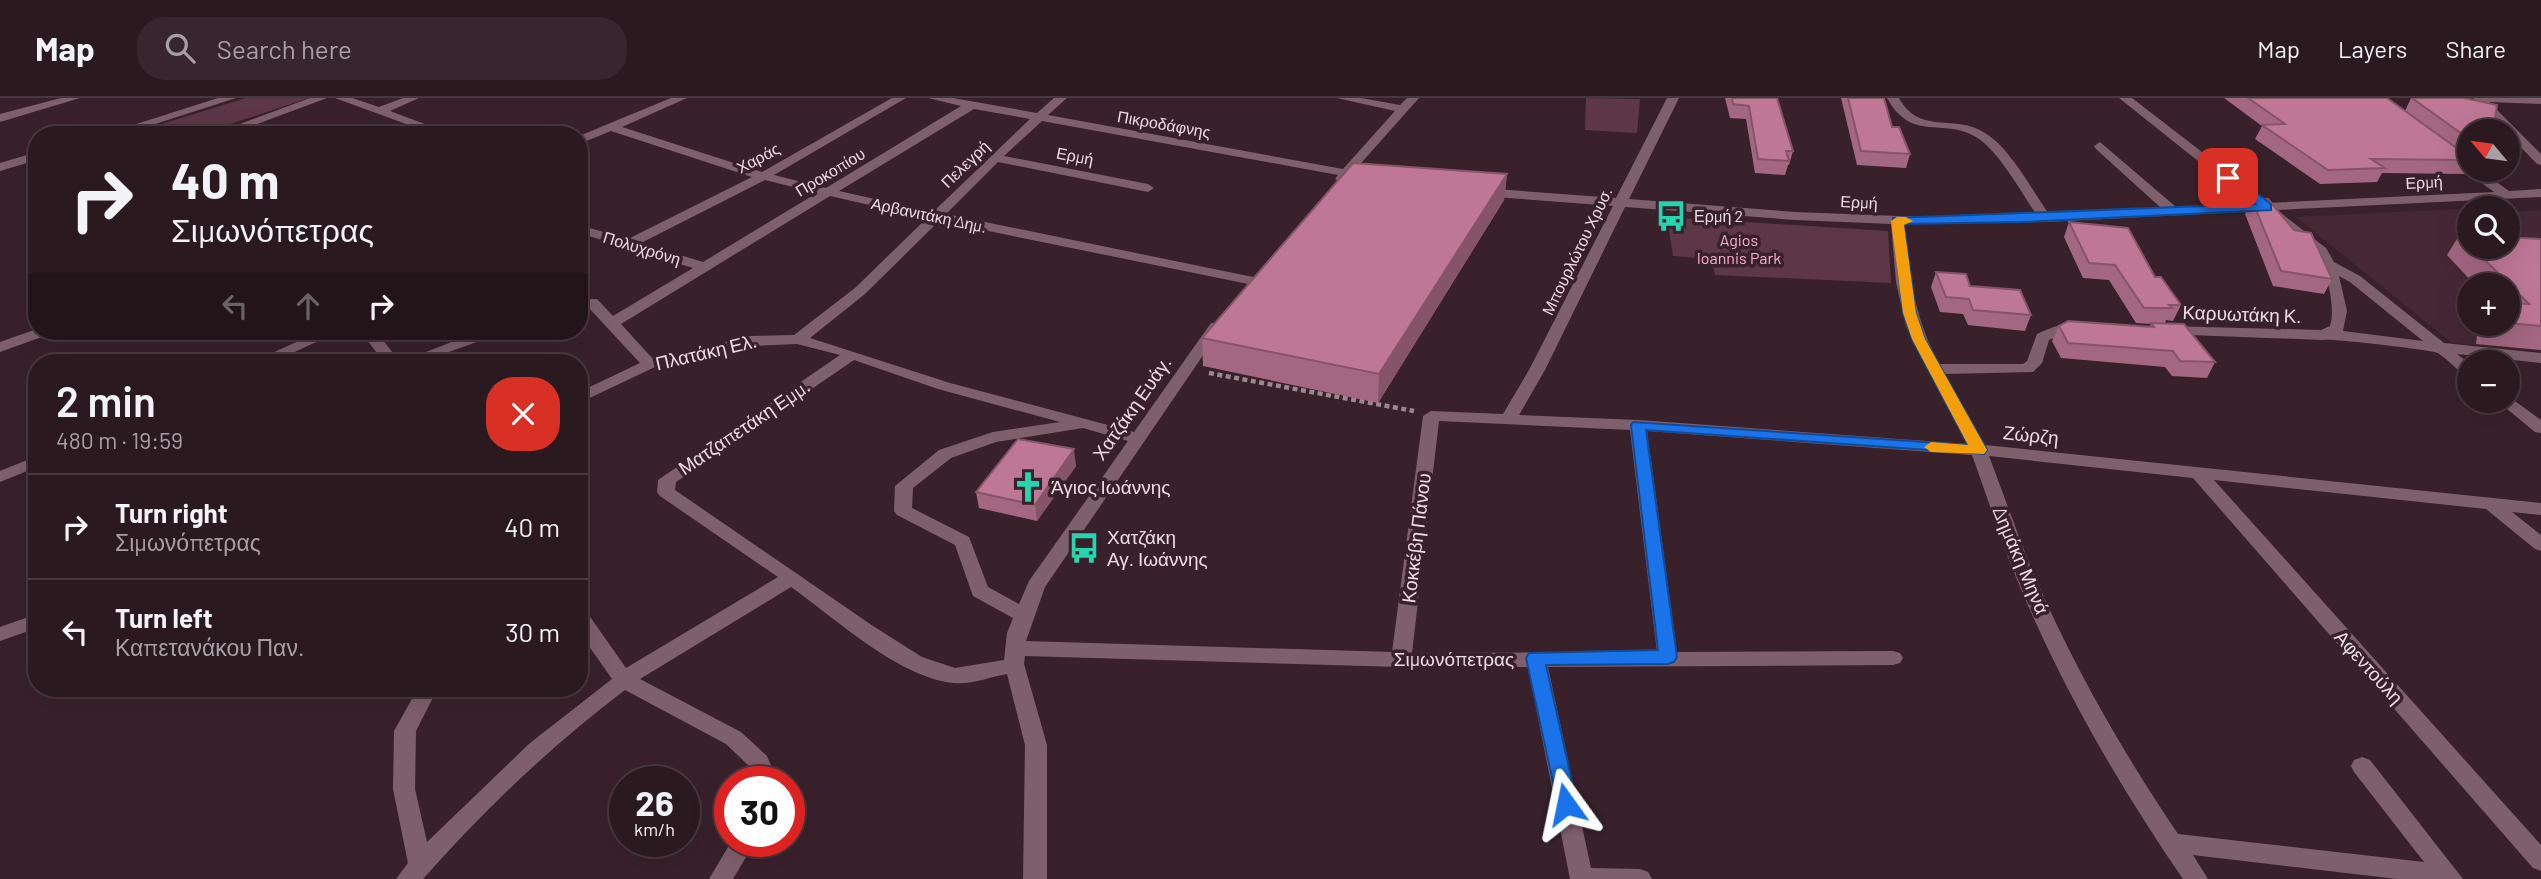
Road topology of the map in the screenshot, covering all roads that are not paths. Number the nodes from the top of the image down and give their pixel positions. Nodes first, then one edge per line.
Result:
1 (74, 98) edge
2 (230, 98) edge
3 (321, 98) edge
4 (341, 98) edge
5 (413, 98) edge
6 (681, 98) edge
7 (900, 98) edge
8 (934, 98) edge
9 (1061, 98) edge
10 (1343, 98) edge
11 (1413, 98) edge
12 (1673, 98) edge
13 (1893, 98) edge
14 (2125, 98) edge
15 (2479, 98) edge
16 (2484, 98) edge
17 (2541, 101) edge
18 (972, 105) junction
19 (1402, 110) junction
20 (380, 111) junction
21 (1039, 117) junction
22 (0, 118) edge
23 (151, 126) edge
24 (242, 126) edge
25 (422, 126) edge
26 (611, 127) junction
27 (588, 136) edge
28 (2100, 146) dead end
29 (996, 158) junction
30 (28, 159) edge
31 (2541, 161) edge
32 (0, 167) edge
33 (1346, 173) junction
34 (763, 176) junction
35 (1383, 182) edge
36 (2489, 182) edge
37 (1148, 188) dead end
38 (1472, 191) edge
39 (2541, 192) edge
40 (831, 193) junction
41 (1328, 193) edge
42 (2507, 195) junction
43 (2491, 196) edge
44 (2457, 198) edge
45 (1619, 203) junction
46 (2267, 207) junction
47 (2172, 212) junction
48 (937, 217) junction
49 (2045, 218) junction
50 (1897, 221) junction
51 (588, 232) edge
52 (2520, 243) edge
53 (629, 244) junction
54 (2541, 259) edge
55 (2328, 265) junction
56 (705, 267) junction
57 (1238, 298) edge
58 (588, 302) edge
59 (1224, 317) edge
60 (612, 323) junction
61 (2097, 329) edge
62 (2151, 330) edge
63 (2331, 332) junction
64 (28, 337) edge
65 (798, 338) junction
66 (311, 340) edge
67 (375, 340) edge
68 (469, 340) edge
69 (0, 347) edge
70 (2440, 348) junction
71 (279, 354) edge
72 (386, 354) edge
73 (429, 354) edge
74 (852, 354) junction
75 (2541, 358) edge
76 (2457, 361) edge
77 (650, 364) junction
78 (1934, 369) junction
79 (588, 394) edge
80 (2520, 411) edge
81 (1431, 416) joint
82 (1509, 418) junction
83 (1085, 424) junction
84 (1638, 425) junction
85 (2541, 428) edge
86 (1137, 438) junction
87 (1979, 450) junction
88 (28, 465) edge
89 (2197, 473) junction
90 (0, 477) edge
91 (2491, 503) junction
92 (2541, 509) edge
93 (2541, 545) edge
94 (791, 578) junction
95 (1023, 615) junction
96 (28, 624) edge
97 (588, 629) edge
98 (0, 634) edge
99 (1668, 657) junction
100 (1015, 658) junction
101 (1536, 658) junction
102 (1893, 658) dead end
103 (1401, 660) junction
104 (625, 680) junction
105 (423, 697) edge
106 (761, 766) edge
107 (2362, 766) dead end
108 (2170, 843) junction
109 (734, 857) edge
110 (2541, 861) edge
111 (414, 872) edge
112 (2450, 877) edge
113 (1582, 878) edge
114 (722, 879) edge
115 (1035, 879) edge
116 (1640, 879) edge
117 (2196, 879) edge

1 - 22 street
2 - 23 street
3 - 24 street
4 - 20 street
5 - 20 street
6 - 26 street
7 - 34 street, Χαράς
8 - 18 street, Πικροδάφνης
9 - 21 street, Πελεγρή
10 - 19 street
11 - 19 street
12 - 45 street, Μπουρλώτου Χρυσ.
13 - 49 street
14 - 46 street
15 - 31 street
16 - 17 street
18 - 21 street, Πικροδάφνης
18 - 40 street, Προκοπίου
19 - 33 street
20 - 25 street
21 - 29 street, Πελεγρή
21 - 33 street, Πικροδάφνης
26 - 27 street
26 - 34 street, Αρβανιτάκη Δημ.
28 - 47 street
29 - 37 street, Ερμή
29 - 48 street, Πελεγρή
30 - 32 street
33 - 35 street
33 - 41 street
34 - 40 street, Αρβανιτάκη Δημ.
34 - 53 street, Χαράς
36 - 42 street
38 - 45 street, Ερμή
39 - 42 street, Ερμή
40 - 48 street, Αρβανιτάκη Δημ.
40 - 56 street, Προκοπίου
42 - 43 street, Ερμή
44 - 46 street, Ερμή
45 - 50 street, Ερμή
45 - 82 street, Μπουρλώτου Χρυσ.
46 - 47 street, Ερμή
46 - 55 street
47 - 49 street, Ερμή
48 - 57 street, Αρβανιτάκη Δημ.
48 - 65 street, Πελεγρή
49 - 50 street, Ερμή
50 - 78 street, Δημάκη Μηνά
51 - 53 street, Πολυχρόνη
52 - 54 street
53 - 56 street, Πολυχρόνη
55 - 63 street
55 - 70 street
56 - 60 street, Προκοπίου
58 - 60 street
59 - 86 street, Χατζάκη Ευάγ.
60 - 77 street
61 - 78 street
62 - 63 street, Καρυωτάκη Κ.
63 - 70 street, Καρυωτάκη Κ.
64 - 69 street
65 - 74 street
65 - 77 street, Πλατάκη Ελ.
66 - 71 street
67 - 72 street
68 - 73 street
70 - 75 street, Καρυωτάκη Κ.
70 - 76 street
74 - 83 street
74 - 94 street, Ματζαπετάκη Εμμ.
77 - 79 street, Πλατάκη Ελ.
78 - 87 street, Δημάκη Μηνά
80 - 85 street
81 - 82 street, Ζώρζη
81 - 103 street, Κοκκέβη Πάνου
82 - 84 street, Ζώρζη
83 - 86 street
83 - 95 street
84 - 87 street, Ζώρζη
84 - 99 street
86 - 95 street, Χατζάκη Ευάγ.
87 - 89 street, Ζώρζη
87 - 108 street, Δημάκη Μηνά
88 - 90 street
89 - 91 street, Ζώρζη
89 - 110 street, Αφεντούλη
91 - 92 street, Ζώρζη
91 - 93 street
94 - 100 street, Ματζαπετάκη Εμμ.
94 - 104 street
95 - 100 street, Χατζάκη Ευάγ.
96 - 98 street
97 - 104 street
99 - 101 street, Σιμωνόπετρας
99 - 102 street, Σιμωνόπετρας
100 - 103 street, Σιμωνόπετρας
100 - 115 street, Χατζάκη Ευάγ.
101 - 103 street, Σιμωνόπετρας
101 - 113 street
104 - 106 street
104 - 111 street
105 - 111 street
107 - 112 street
108 - 112 street
108 - 117 street, Δημάκη Μηνά
109 - 114 street
113 - 116 street

